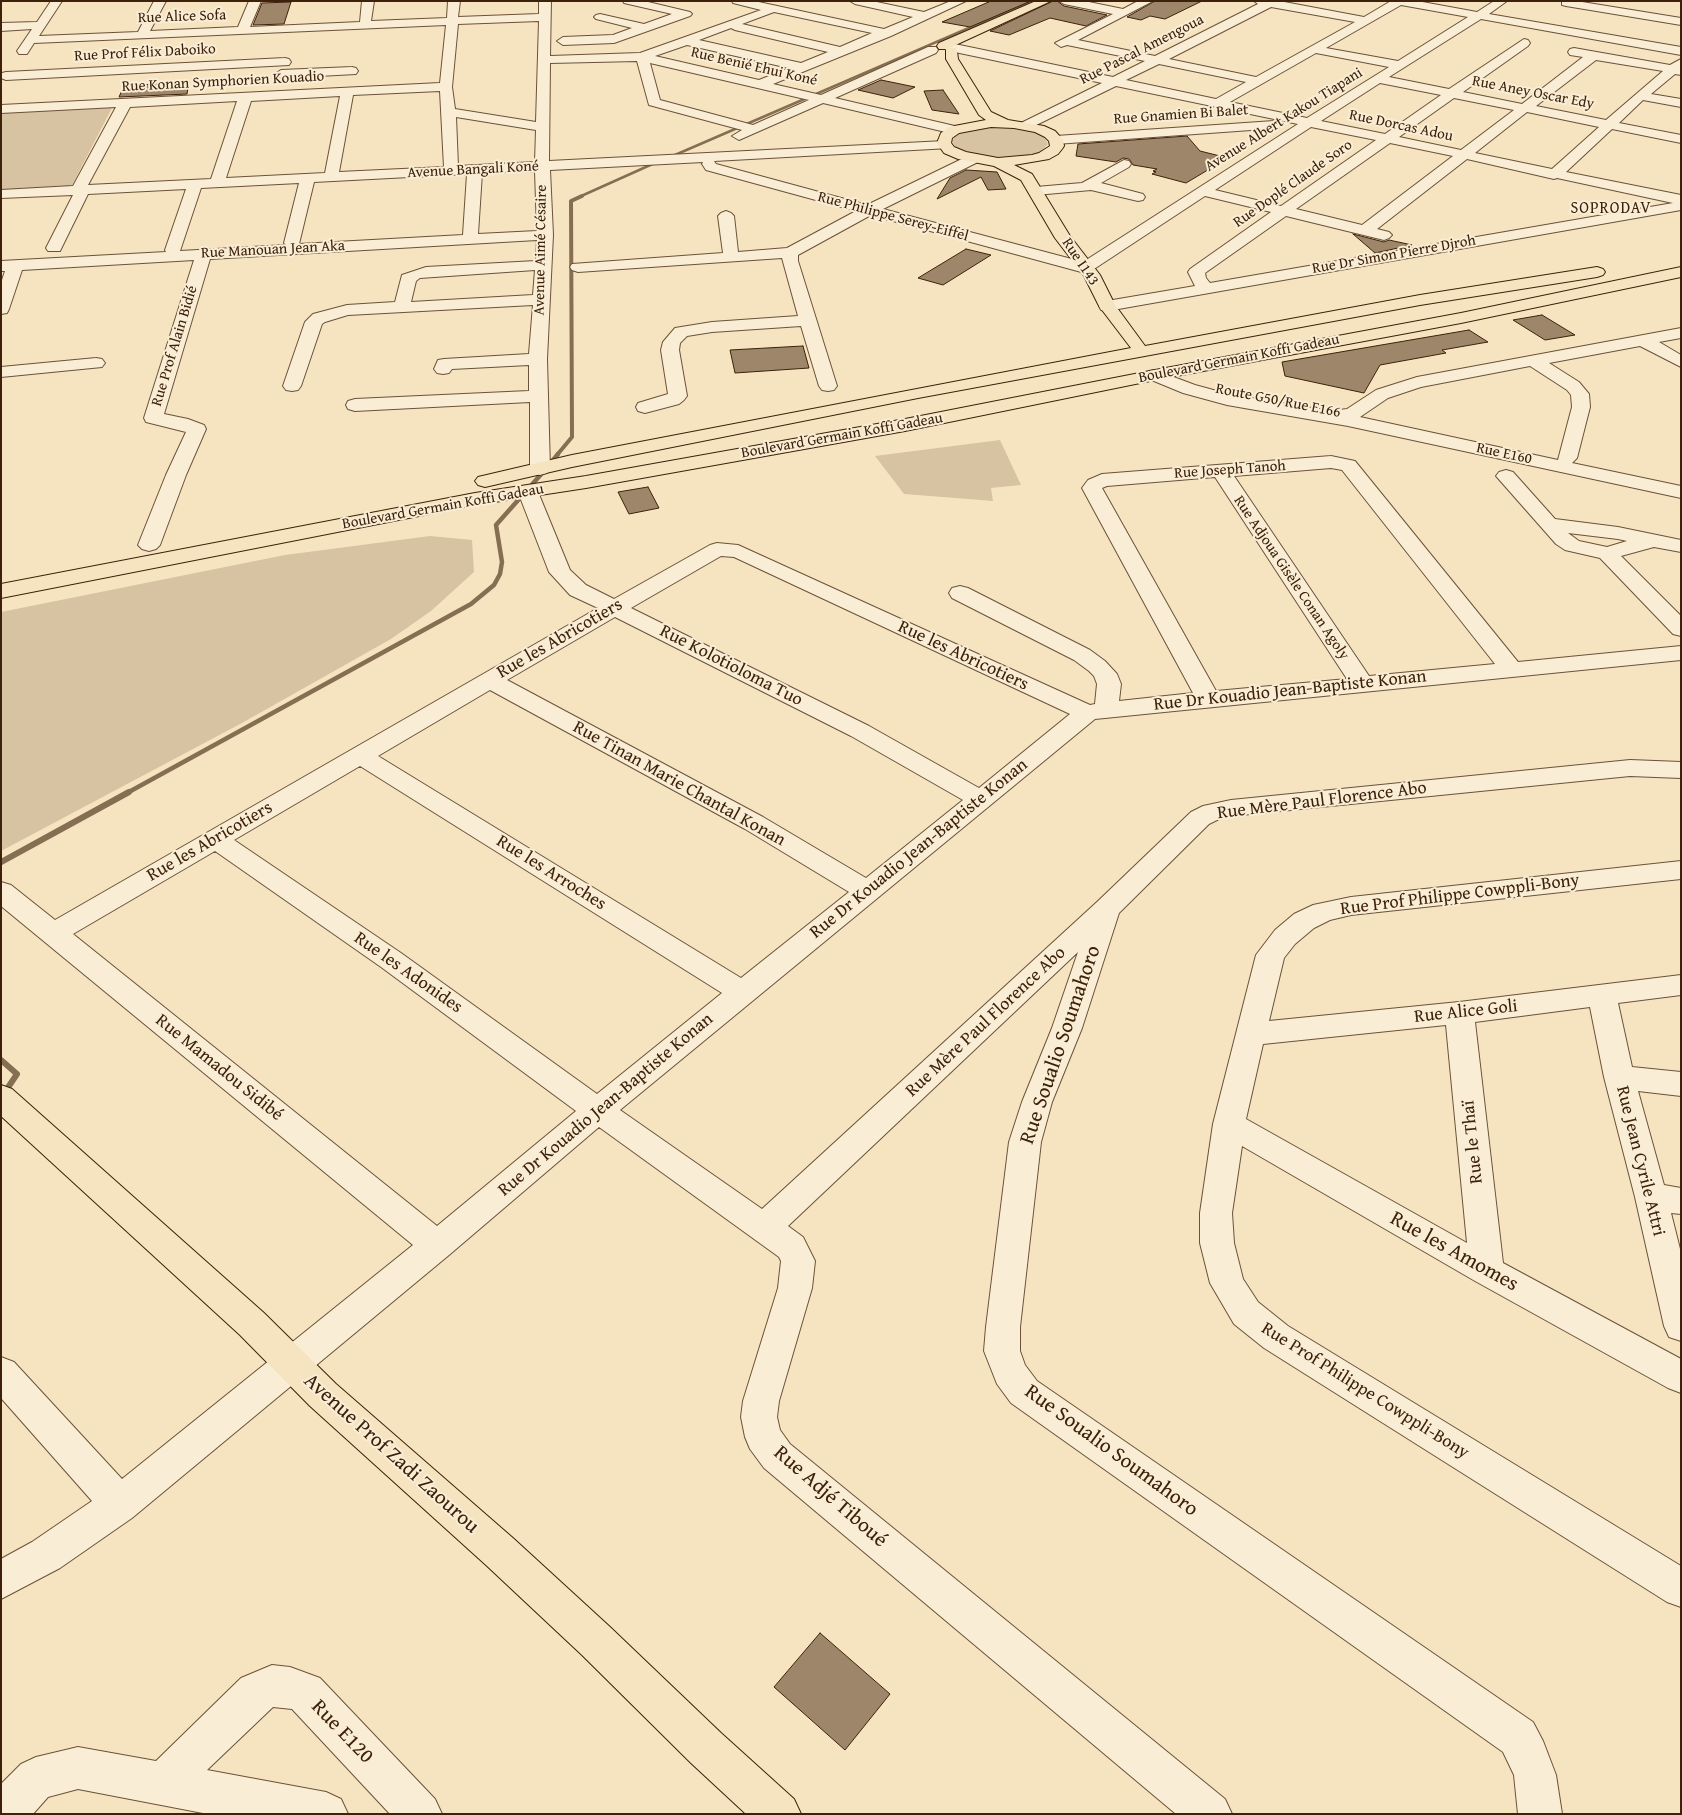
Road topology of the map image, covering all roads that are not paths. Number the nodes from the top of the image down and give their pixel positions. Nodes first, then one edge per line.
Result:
1 (57, 1) edge
2 (160, 1) edge
3 (255, 1) edge
4 (368, 1) edge
5 (454, 1) edge
6 (545, 1) edge
7 (628, 1) edge
8 (737, 1) edge
9 (855, 1) edge
10 (960, 1) edge
11 (1046, 1) edge
12 (1064, 1) edge
13 (1148, 1) edge
14 (1502, 1) edge
15 (1634, 1) edge
16 (1267, 2) edge
17 (1397, 2) edge
18 (1566, 3) dead end
19 (772, 9) junction
20 (1123, 12) junction
21 (1619, 12) junction
22 (684, 14) junction
23 (925, 16) junction
24 (1476, 16) junction
25 (545, 17) junction
26 (600, 17) dead end
27 (1364, 20) junction
28 (452, 21) junction
29 (1681, 22) edge
30 (40, 25) junction
31 (363, 25) junction
32 (733, 25) junction
33 (1, 27) edge
34 (294, 28) junction
35 (645, 28) junction
36 (243, 30) junction
37 (1453, 31) junction
38 (884, 33) junction
39 (1471, 34) dead end
40 (142, 35) junction
41 (360, 38) dead end
42 (910, 38) dead end
43 (30, 40) junction
44 (1506, 40) dead end
45 (687, 41) junction
46 (1066, 41) junction
47 (544, 42) junction
48 (1051, 48) dead end
49 (939, 49) junction
50 (1313, 49) junction
51 (842, 50) junction
52 (1563, 50) dead end
53 (1681, 51) edge
54 (1036, 55) dead end
55 (1593, 56) junction
56 (642, 57) junction
57 (286, 59) junction
58 (821, 59) junction
59 (543, 60) junction
60 (1159, 60) junction
61 (1021, 62) junction
62 (848, 64) dead end
63 (1399, 65) junction
64 (802, 67) junction
65 (168, 68) junction
66 (866, 68) dead end
67 (1678, 68) edge
68 (352, 71) dead end
69 (883, 72) junction
70 (1379, 79) junction
71 (4, 80) edge
72 (1259, 81) junction
73 (161, 82) dead end
74 (1114, 82) junction
75 (761, 84) junction
76 (446, 88) junction
77 (347, 93) junction
78 (1451, 93) junction
79 (275, 96) junction
80 (1640, 96) junction
81 (245, 98) junction
82 (820, 99) junction
83 (125, 103) junction
84 (1681, 103) edge
85 (1216, 104) junction
86 (1525, 108) junction
87 (1, 109) edge
88 (449, 112) junction
89 (981, 120) junction
90 (1308, 123) junction
91 (1609, 124) junction
92 (1026, 126) junction
93 (542, 127) junction
94 (754, 129) junction
95 (954, 130) junction
96 (1681, 138) edge
97 (1056, 140) junction
98 (1386, 140) junction
99 (945, 145) junction
100 (1462, 156) junction
101 (705, 159) junction
102 (973, 159) junction
103 (1032, 160) junction
104 (998, 162) junction
105 (1124, 164) dead end
106 (542, 166) junction
107 (475, 170) junction
108 (451, 171) junction
109 (1554, 175) junction
110 (1027, 177) junction
111 (331, 178) junction
112 (307, 179) junction
113 (217, 183) junction
114 (195, 184) junction
115 (1090, 185) junction
116 (81, 190) junction
117 (1036, 191) junction
118 (1201, 191) junction
119 (1, 194) edge
120 (1138, 197) dead end
121 (1681, 200) edge
122 (1681, 206) edge
123 (868, 210) junction
124 (1283, 210) junction
125 (726, 216) dead end
126 (1365, 230) junction
127 (470, 234) dead end
128 (545, 235) junction
129 (292, 243) dead end
130 (1436, 247) junction
131 (54, 248) dead end
132 (173, 250) dead end
133 (790, 253) junction
134 (204, 254) junction
135 (730, 257) junction
136 (1681, 261) edge
137 (542, 265) junction
138 (8, 266) edge
139 (578, 267) dead end
140 (1681, 272) edge
141 (1086, 275) junction
142 (1206, 289) junction
143 (540, 300) junction
144 (1107, 306) junction
145 (402, 307) junction
146 (1, 309) edge
147 (808, 320) junction
148 (1681, 333) edge
149 (1642, 340) junction
150 (1136, 349) junction
151 (1155, 349) junction
152 (538, 359) junction
153 (1532, 360) junction
154 (1681, 362) edge
155 (96, 363) dead end
156 (443, 369) dead end
157 (1, 372) edge
158 (1166, 376) junction
159 (292, 386) dead end
160 (828, 386) dead end
161 (538, 396) junction
162 (354, 405) dead end
163 (645, 407) dead end
164 (1352, 414) junction
165 (1328, 416) junction
166 (1567, 458) junction
167 (540, 469) junction
168 (1221, 471) junction
169 (1506, 476) dead end
170 (1681, 482) edge
171 (528, 492) junction
172 (1681, 492) edge
173 (1548, 524) junction
174 (1655, 540) junction
175 (150, 544) junction
176 (1681, 546) edge
177 (1607, 553) junction
178 (1, 573) edge
179 (1, 591) edge
180 (960, 593) dead end
181 (612, 608) junction
182 (1681, 629) edge
183 (1681, 654) edge
184 (1512, 670) junction
185 (489, 680) junction
186 (1362, 684) junction
187 (1208, 699) junction
188 (1096, 711) junction
189 (360, 755) junction
190 (1681, 770) edge
191 (980, 799) junction
192 (215, 839) junction
193 (1681, 870) edge
194 (868, 890) junction
195 (1, 891) edge
196 (1107, 910) junction
197 (53, 933) junction
198 (1681, 986) edge
199 (742, 992) junction
200 (1602, 996) junction
201 (1459, 1013) junction
202 (1251, 1034) junction
203 (1619, 1077) junction
204 (1681, 1084) edge
205 (1, 1097) edge
206 (598, 1110) junction
207 (1229, 1124) junction
208 (1666, 1199) edge
209 (765, 1227) junction
210 (438, 1245) junction
211 (1487, 1271) junction
212 (1681, 1326) edge
213 (292, 1364) junction
214 (1, 1373) edge
215 (1681, 1377) edge
216 (119, 1505) junction
217 (1, 1580) edge
218 (1681, 1588) edge
219 (164, 1783) junction
220 (6, 1814) edge
221 (326, 1814) edge
222 (420, 1814) edge
223 (779, 1814) edge
224 (1210, 1814) edge
225 (1540, 1814) edge

1 - 30 street
2 - 40 street
3 - 36 street
4 - 31 street
5 - 28 street
6 - 25 street, Avenue Aimé Césaire
7 - 22 street
8 - 19 street
9 - 23 street
10 - 23 street
11 - 49 main road
12 - 20 street
13 - 20 street
14 - 24 street, Avenue Albert Kakou Tiapani
15 - 21 street
16 - 27 street
16 - 60 street, Rue Pascal Amengoua
17 - 24 street
17 - 27 street
18 - 21 street
19 - 32 street
19 - 38 street
20 - 46 street
21 - 29 street
22 - 32 street
22 - 35 street
23 - 38 street
24 - 37 street, Avenue Albert Kakou Tiapani
24 - 53 street
25 - 28 street, Rue Alice Sofa
25 - 47 street, Avenue Aimé Césaire
26 - 35 street
27 - 50 street
28 - 31 street, Rue Alice Sofa
28 - 76 street
30 - 33 street
30 - 43 street
31 - 34 street, Rue Alice Sofa
31 - 41 street
32 - 45 street
32 - 51 street
34 - 36 street, Rue Alice Sofa
34 - 57 street
35 - 47 street
36 - 40 street, Rue Alice Sofa
37 - 39 street
37 - 63 street, Avenue Albert Kakou Tiapani
38 - 42 street
38 - 51 street
40 - 43 street, Rue Alice Sofa
43 - 71 street
44 - 78 street, Rue Doplé Claude Soro
45 - 56 street
45 - 64 street
46 - 48 street
46 - 60 street
47 - 59 street, Avenue Aimé Césaire
49 - 61 street, Rue Dorcas Adou
49 - 69 street
49 - 89 main road
50 - 63 street
50 - 72 street
51 - 58 street
52 - 55 street
54 - 61 street
55 - 67 street
55 - 86 street
56 - 59 street, Rue Benié Ehui Koné
56 - 75 street, Rue Benié Ehui Koné
56 - 94 street
57 - 65 street, Rue Prof Félix Daboiko
57 - 68 street, Rue Prof Félix Daboiko
57 - 79 street
58 - 62 street
58 - 64 street
59 - 93 street, Avenue Aimé Césaire
60 - 72 street
60 - 74 street, Rue Pascal Amengoua
61 - 74 street, Rue Dorcas Adou
63 - 70 street, Avenue Albert Kakou Tiapani
64 - 75 street
65 - 71 street, Rue Prof Félix Daboiko
65 - 73 street
66 - 69 street
67 - 80 street
69 - 82 street
70 - 78 street, Rue Aney Oscar Edy
70 - 90 street, Avenue Albert Kakou Tiapani
72 - 85 street
74 - 85 street, Rue Dorcas Adou
74 - 92 street, Rue Pascal Amengoua
75 - 82 street, Rue Benié Ehui Koné
76 - 77 street, Rue Konan Symphorien Kouadio
76 - 88 street
77 - 79 street, Rue Konan Symphorien Kouadio
77 - 111 street
78 - 86 street, Rue Aney Oscar Edy
78 - 98 street, Rue Doplé Claude Soro
79 - 81 street, Rue Konan Symphorien Kouadio
80 - 84 street
80 - 91 street
81 - 83 street, Rue Konan Symphorien Kouadio
81 - 113 street
82 - 94 street
82 - 95 street, Rue Benié Ehui Koné
83 - 87 street, Rue Konan Symphorien Kouadio
83 - 116 street
85 - 90 street, Rue Dorcas Adou
86 - 91 street, Rue Aney Oscar Edy
86 - 100 street
88 - 93 street
88 - 108 street
89 - 92 main road
89 - 95 main road
90 - 97 street, Rue Gnamien Bi Balet
90 - 98 street, Rue Dorcas Adou
90 - 118 street, Avenue Albert Kakou Tiapani
91 - 96 street, Rue Aney Oscar Edy
91 - 109 street
92 - 97 main road
93 - 106 street, Avenue Aimé Césaire
94 - 101 street
95 - 99 main road
97 - 103 main road
98 - 100 street, Rue Dorcas Adou
98 - 124 street, Rue Doplé Claude Soro
99 - 101 street, Avenue Bangali Koné
99 - 102 main road
100 - 109 street, Rue Dorcas Adou
100 - 126 street
101 - 106 street, Avenue Bangali Koné
101 - 123 street, Rue Philippe Serey-Eiffel
102 - 104 main road
102 - 123 street
103 - 104 main road
103 - 110 main road
104 - 110 main road, Rue I143
105 - 115 street
106 - 107 street, Avenue Bangali Koné
106 - 128 street, Avenue Aimé Césaire
107 - 108 street, Avenue Bangali Koné
107 - 127 street
108 - 111 street, Avenue Bangali Koné
109 - 121 street, Rue Dorcas Adou
110 - 117 main road, Rue I143
111 - 112 street, Avenue Bangali Koné
112 - 113 street, Avenue Bangali Koné
112 - 129 street
113 - 114 street, Avenue Bangali Koné
114 - 116 street, Avenue Bangali Koné
114 - 132 street
115 - 117 street
115 - 120 street
116 - 119 street, Avenue Bangali Koné
116 - 131 street
117 - 141 main road, Rue I143
118 - 124 street
118 - 141 street, Avenue Albert Kakou Tiapani
122 - 130 street, Rue Dr Simon Pierre Djroh
123 - 133 street
123 - 141 street, Rue Philippe Serey-Eiffel
124 - 126 street
124 - 142 street, Rue Doplé Claude Soro
125 - 135 street
126 - 130 street
128 - 134 street, Rue Manouan Jean Aka
128 - 137 street, Avenue Aimé Césaire
130 - 142 street, Rue Dr Simon Pierre Djroh
133 - 135 street
133 - 147 street
134 - 138 street, Rue Manouan Jean Aka
134 - 175 street, Rue Prof Alain Bidié
135 - 139 street
136 - 151 main road, Boulevard Germain Koffi Gadeau
137 - 143 street, Avenue Aimé Césaire
137 - 145 street
138 - 146 street
140 - 158 main road, Boulevard Germain Koffi Gadeau
141 - 144 main road, Rue I143
142 - 144 street, Rue Dr Simon Pierre Djroh
143 - 145 street
143 - 152 street, Avenue Aimé Césaire
144 - 150 main road, Rue I143
145 - 159 street
147 - 160 street
147 - 163 street
148 - 149 street
149 - 153 street
149 - 154 street
150 - 151 main road, Boulevard Germain Koffi Gadeau
150 - 158 main road, Route G50/Rue E166
150 - 167 main road, Boulevard Germain Koffi Gadeau
151 - 158 main road, Route G50/Rue E166
152 - 156 street
152 - 161 street, Avenue Aimé Césaire
153 - 164 street
153 - 166 street
155 - 157 street
158 - 164 street, Route G50/Rue E166
158 - 165 street, Route G50/Rue E166
158 - 171 main road, Boulevard Germain Koffi Gadeau
161 - 162 street
161 - 167 street, Avenue Aimé Césaire
164 - 165 street
164 - 166 street, Rue E160
165 - 172 street, Rue E160
166 - 170 street, Rue E160
167 - 175 main road, Boulevard Germain Koffi Gadeau
168 - 184 street, Rue Joseph Tanoh
168 - 186 street, Rue Adjoua Gisèle Conan Agoly
168 - 187 street, Rue Joseph Tanoh
169 - 173 street
171 - 179 main road, Boulevard Germain Koffi Gadeau
171 - 181 street, Rue Kolotioloma Tuo
173 - 174 street
173 - 177 street
174 - 176 street
174 - 177 street
175 - 178 main road, Boulevard Germain Koffi Gadeau
177 - 182 street
180 - 188 street
181 - 185 street, Rue les Abricotiers
181 - 188 street, Rue les Abricotiers
181 - 191 street, Rue Kolotioloma Tuo
183 - 184 street, Rue Dr Kouadio Jean-Baptiste Konan
184 - 186 street, Rue Dr Kouadio Jean-Baptiste Konan
185 - 189 street, Rue les Abricotiers
185 - 194 street, Rue Tinan Marie Chantal Konan
186 - 187 street, Rue Dr Kouadio Jean-Baptiste Konan
187 - 188 street, Rue Dr Kouadio Jean-Baptiste Konan
188 - 191 street, Rue Dr Kouadio Jean-Baptiste Konan
189 - 192 street, Rue les Abricotiers
189 - 199 street, Rue les Arroches
190 - 196 street, Rue Mère Paul Florence Abo
191 - 194 street, Rue Dr Kouadio Jean-Baptiste Konan
192 - 197 street, Rue les Abricotiers
192 - 206 street, Rue les Adonides
193 - 202 street, Rue Prof Philippe Cowppli-Bony
194 - 199 street, Rue Dr Kouadio Jean-Baptiste Konan
195 - 197 street, Rue Mamadou Sidibé
196 - 209 street, Rue Mère Paul Florence Abo
196 - 225 street, Rue Soualio Soumahoro
197 - 210 street, Rue Mamadou Sidibé
198 - 200 street, Rue Alice Goli
199 - 206 street, Rue Dr Kouadio Jean-Baptiste Konan
200 - 201 street, Rue Alice Goli
200 - 203 street, Rue Jean Cyrile Attri
201 - 202 street, Rue Alice Goli
201 - 211 street, Rue le Thaï
202 - 207 street, Rue Prof Philippe Cowppli-Bony
203 - 204 street
203 - 208 street, Rue Jean Cyrile Attri
205 - 213 main road, Avenue Prof Zadi Zaourou
206 - 209 street, Rue Adjé Tiboué
206 - 210 street, Rue Dr Kouadio Jean-Baptiste Konan
207 - 211 street, Rue les Amomes
207 - 218 street, Rue Prof Philippe Cowppli-Bony
208 - 212 street, Rue Jean Cyrile Attri
209 - 224 street, Rue Adjé Tiboué
210 - 213 street, Rue Dr Kouadio Jean-Baptiste Konan
211 - 215 street, Rue les Amomes
213 - 216 street, Rue Dr Kouadio Jean-Baptiste Konan
213 - 223 main road, Avenue Prof Zadi Zaourou
214 - 216 street
216 - 217 street, Rue Dr Kouadio Jean-Baptiste Konan
219 - 220 street
219 - 221 street
219 - 222 street, Rue E120

